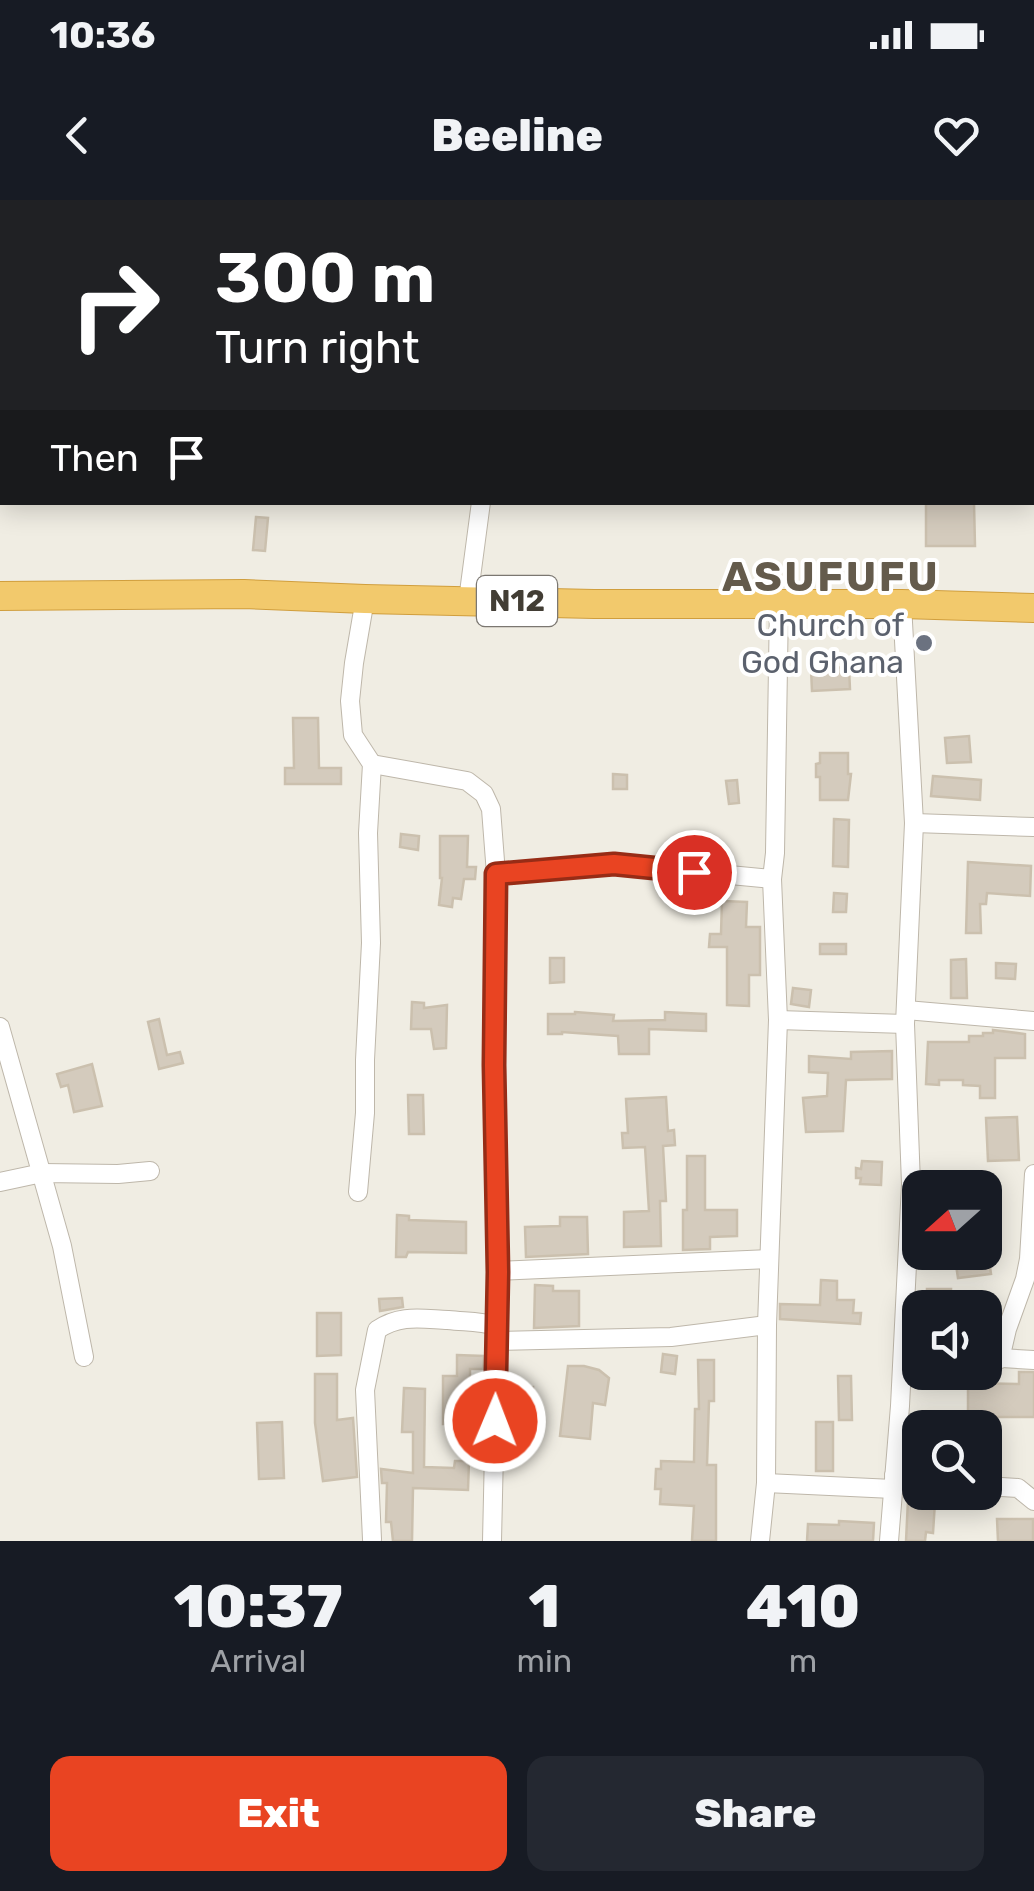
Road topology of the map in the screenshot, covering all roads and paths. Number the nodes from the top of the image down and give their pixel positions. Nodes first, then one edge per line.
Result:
1 (481, 505) edge
2 (0, 596) edge
3 (364, 600) junction
4 (468, 600) junction
5 (780, 604) junction
6 (902, 604) junction
7 (1034, 608) edge
8 (372, 764) junction
9 (914, 823) junction
10 (1034, 827) edge
11 (496, 874) junction
12 (772, 879) junction
13 (906, 1017) junction
14 (778, 1020) junction
15 (1034, 1020) edge
16 (0, 1027) edge
17 (150, 1171) dead end
18 (42, 1172) junction
19 (1034, 1174) edge
20 (0, 1182) edge
21 (358, 1192) dead end
22 (769, 1259) junction
23 (498, 1272) junction
24 (912, 1290) edge
25 (766, 1324) junction
26 (497, 1334) junction
27 (1002, 1339) edge
28 (84, 1356) dead end
29 (1002, 1358) edge
30 (1034, 1360) edge
31 (906, 1390) edge
32 (902, 1481) edge
33 (894, 1482) junction
34 (766, 1483) junction
35 (1026, 1488) edge
36 (1034, 1502) edge
37 (372, 1539) edge
38 (492, 1541) edge
39 (760, 1541) edge
40 (889, 1541) edge

1 - 4 street
2 - 3 highway, N12
3 - 4 highway, N12
3 - 8 street
4 - 5 highway, N12
5 - 6 highway, N12
5 - 12 street
6 - 7 highway, N12
6 - 9 street
8 - 11 street
8 - 21 street
9 - 10 street
9 - 13 street
11 - 12 street
11 - 23 street
12 - 14 street
13 - 14 street
13 - 15 street
13 - 24 street
14 - 22 street
16 - 18 street
17 - 18 street
18 - 20 street
18 - 28 street
19 - 27 street
22 - 23 street
22 - 25 street
23 - 26 street
25 - 26 street
25 - 34 street
26 - 37 street
26 - 38 street
29 - 30 street
31 - 33 street
32 - 33 street
33 - 34 street
33 - 40 street
34 - 39 street
35 - 36 street

